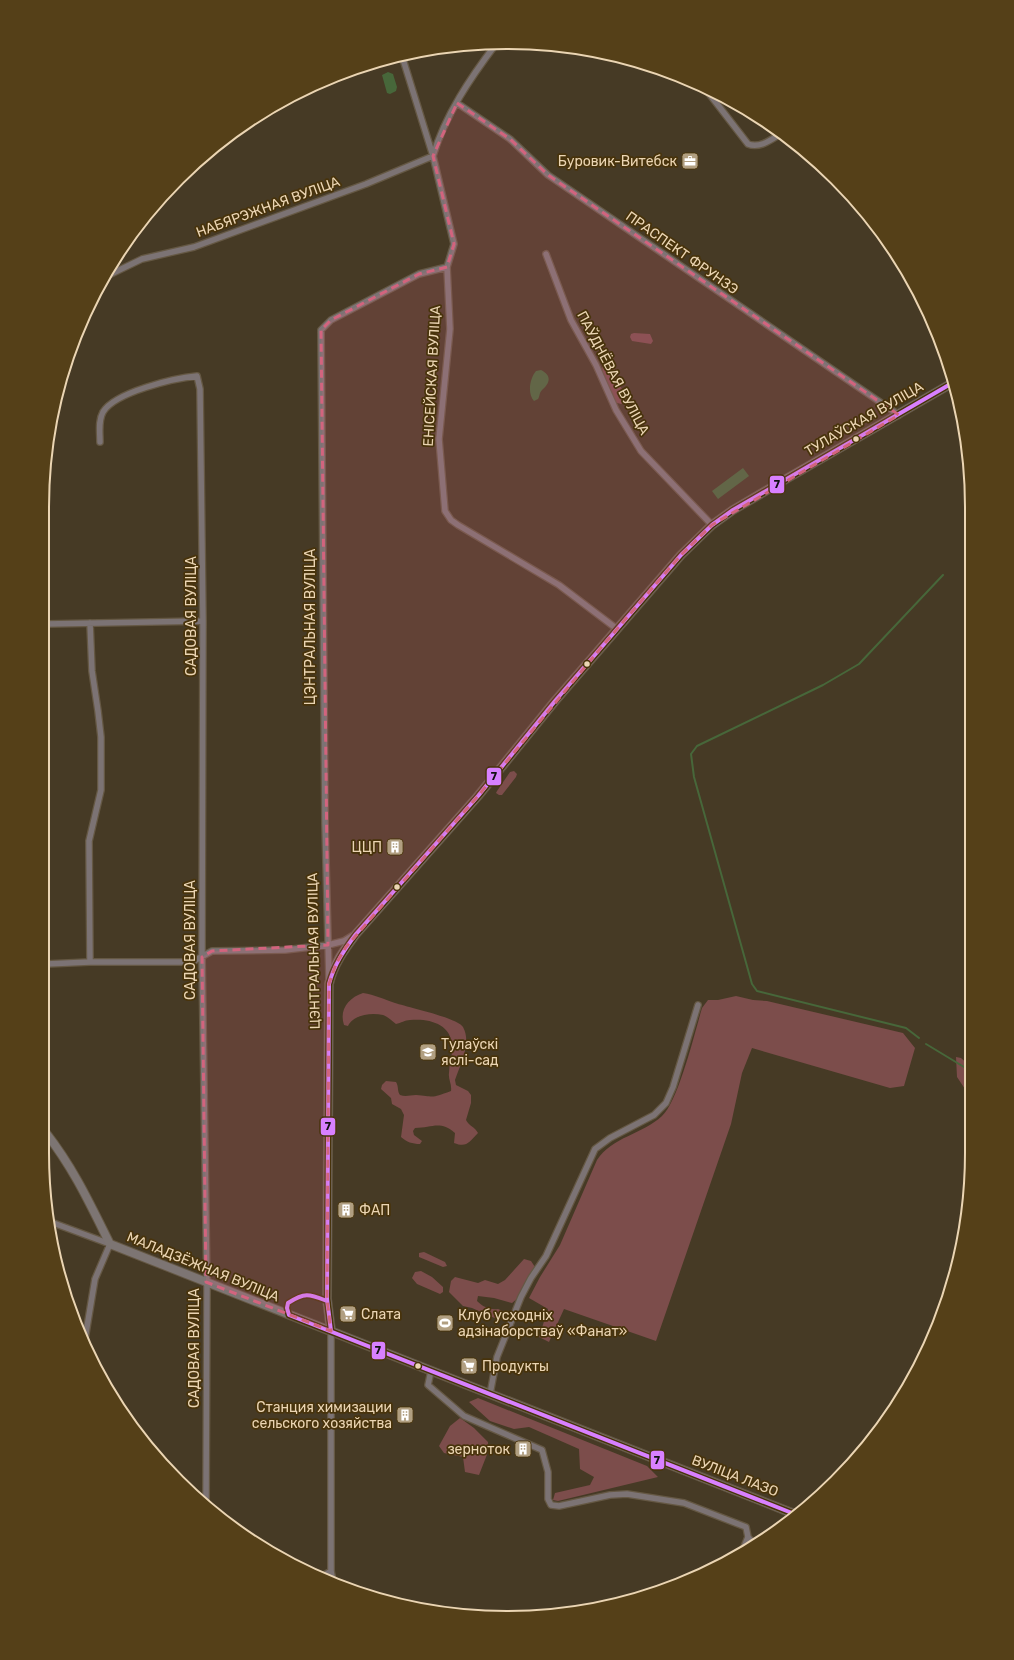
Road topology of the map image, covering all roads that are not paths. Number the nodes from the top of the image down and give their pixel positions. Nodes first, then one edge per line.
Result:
1 (492, 50) edge
2 (404, 61) edge
3 (712, 97) edge
4 (457, 103) junction
5 (776, 137) edge
6 (433, 156) junction
7 (546, 254) dead end
8 (447, 267) junction
9 (113, 273) edge
10 (948, 385) edge
11 (899, 415) junction
12 (100, 442) dead end
13 (712, 525) junction
14 (203, 621) junction
15 (90, 623) junction
16 (49, 624) edge
17 (617, 629) junction
18 (356, 934) junction
19 (328, 945) junction
20 (202, 957) junction
21 (90, 962) junction
22 (49, 964) edge
23 (329, 984) junction
24 (698, 1005) dead end
25 (49, 1137) edge
26 (55, 1224) edge
27 (110, 1244) junction
28 (206, 1282) junction
29 (331, 1331) junction
30 (86, 1333) edge
31 (431, 1371) junction
32 (490, 1394) junction
33 (206, 1498) edge
34 (790, 1512) edge
35 (748, 1537) junction
36 (751, 1540) edge
37 (745, 1544) edge
38 (331, 1571) junction
39 (327, 1574) edge
40 (332, 1576) edge

1 - 4 street
2 - 6 street, ЕНІСЕЙСКАЯ ВУЛІЦА
3 - 5 street
4 - 6 street
4 - 11 street, ПРАСПЕКТ ФРУНЗЭ
6 - 8 street, ЕНІСЕЙСКАЯ ВУЛІЦА
6 - 9 street, НАБЯРЭЖНАЯ ВУЛІЦА
7 - 13 street, ПАЎДНЁВАЯ ВУЛІЦА
8 - 17 street, ЕНІСЕЙСКАЯ ВУЛІЦА
8 - 19 street, ЦЭНТРАЛЬНАЯ ВУЛІЦА
10 - 11 main road, ТУЛАЎСКАЯ ВУЛІЦА
11 - 13 main road, ТУЛАЎСКАЯ ВУЛІЦА
12 - 14 street, САДОВАЯ ВУЛІЦА
13 - 17 main road, ТУЛАЎСКАЯ ВУЛІЦА
14 - 15 street
14 - 20 street, САДОВАЯ ВУЛІЦА
15 - 16 street
15 - 21 street
17 - 18 main road, ТУЛАЎСКАЯ ВУЛІЦА
18 - 19 street
18 - 23 main road, ТУЛАЎСКАЯ ВУЛІЦА
19 - 20 street
19 - 23 street, ЦЭНТРАЛЬНАЯ ВУЛІЦА
20 - 21 street
20 - 28 street, САДОВАЯ ВУЛІЦА
21 - 22 street
23 - 29 main road, ЦЭНТРАЛЬНАЯ ВУЛІЦА
24 - 32 street
25 - 27 main road
26 - 27 street, МАЛАДЗЁЖНАЯ ВУЛІЦА
27 - 28 main road, МАЛАДЗЁЖНАЯ ВУЛІЦА
27 - 30 street, МАЛАДЗЁЖНАЯ ВУЛІЦА
28 - 29 main road, МАЛАДЗЁЖНАЯ ВУЛІЦА
28 - 33 street, САДОВАЯ ВУЛІЦА
29 - 31 main road, МАЛАДЗЁЖНАЯ ВУЛІЦА
29 - 38 street, ЦЭНТРАЛЬНАЯ ВУЛІЦА
31 - 32 main road, МАЛАДЗЁЖНАЯ ВУЛІЦА
31 - 35 street
32 - 34 main road, ВУЛІЦА ЛАЗО
35 - 36 street
35 - 37 street
38 - 39 street
38 - 40 street, ЦЭНТРАЛЬНАЯ ВУЛІЦА

